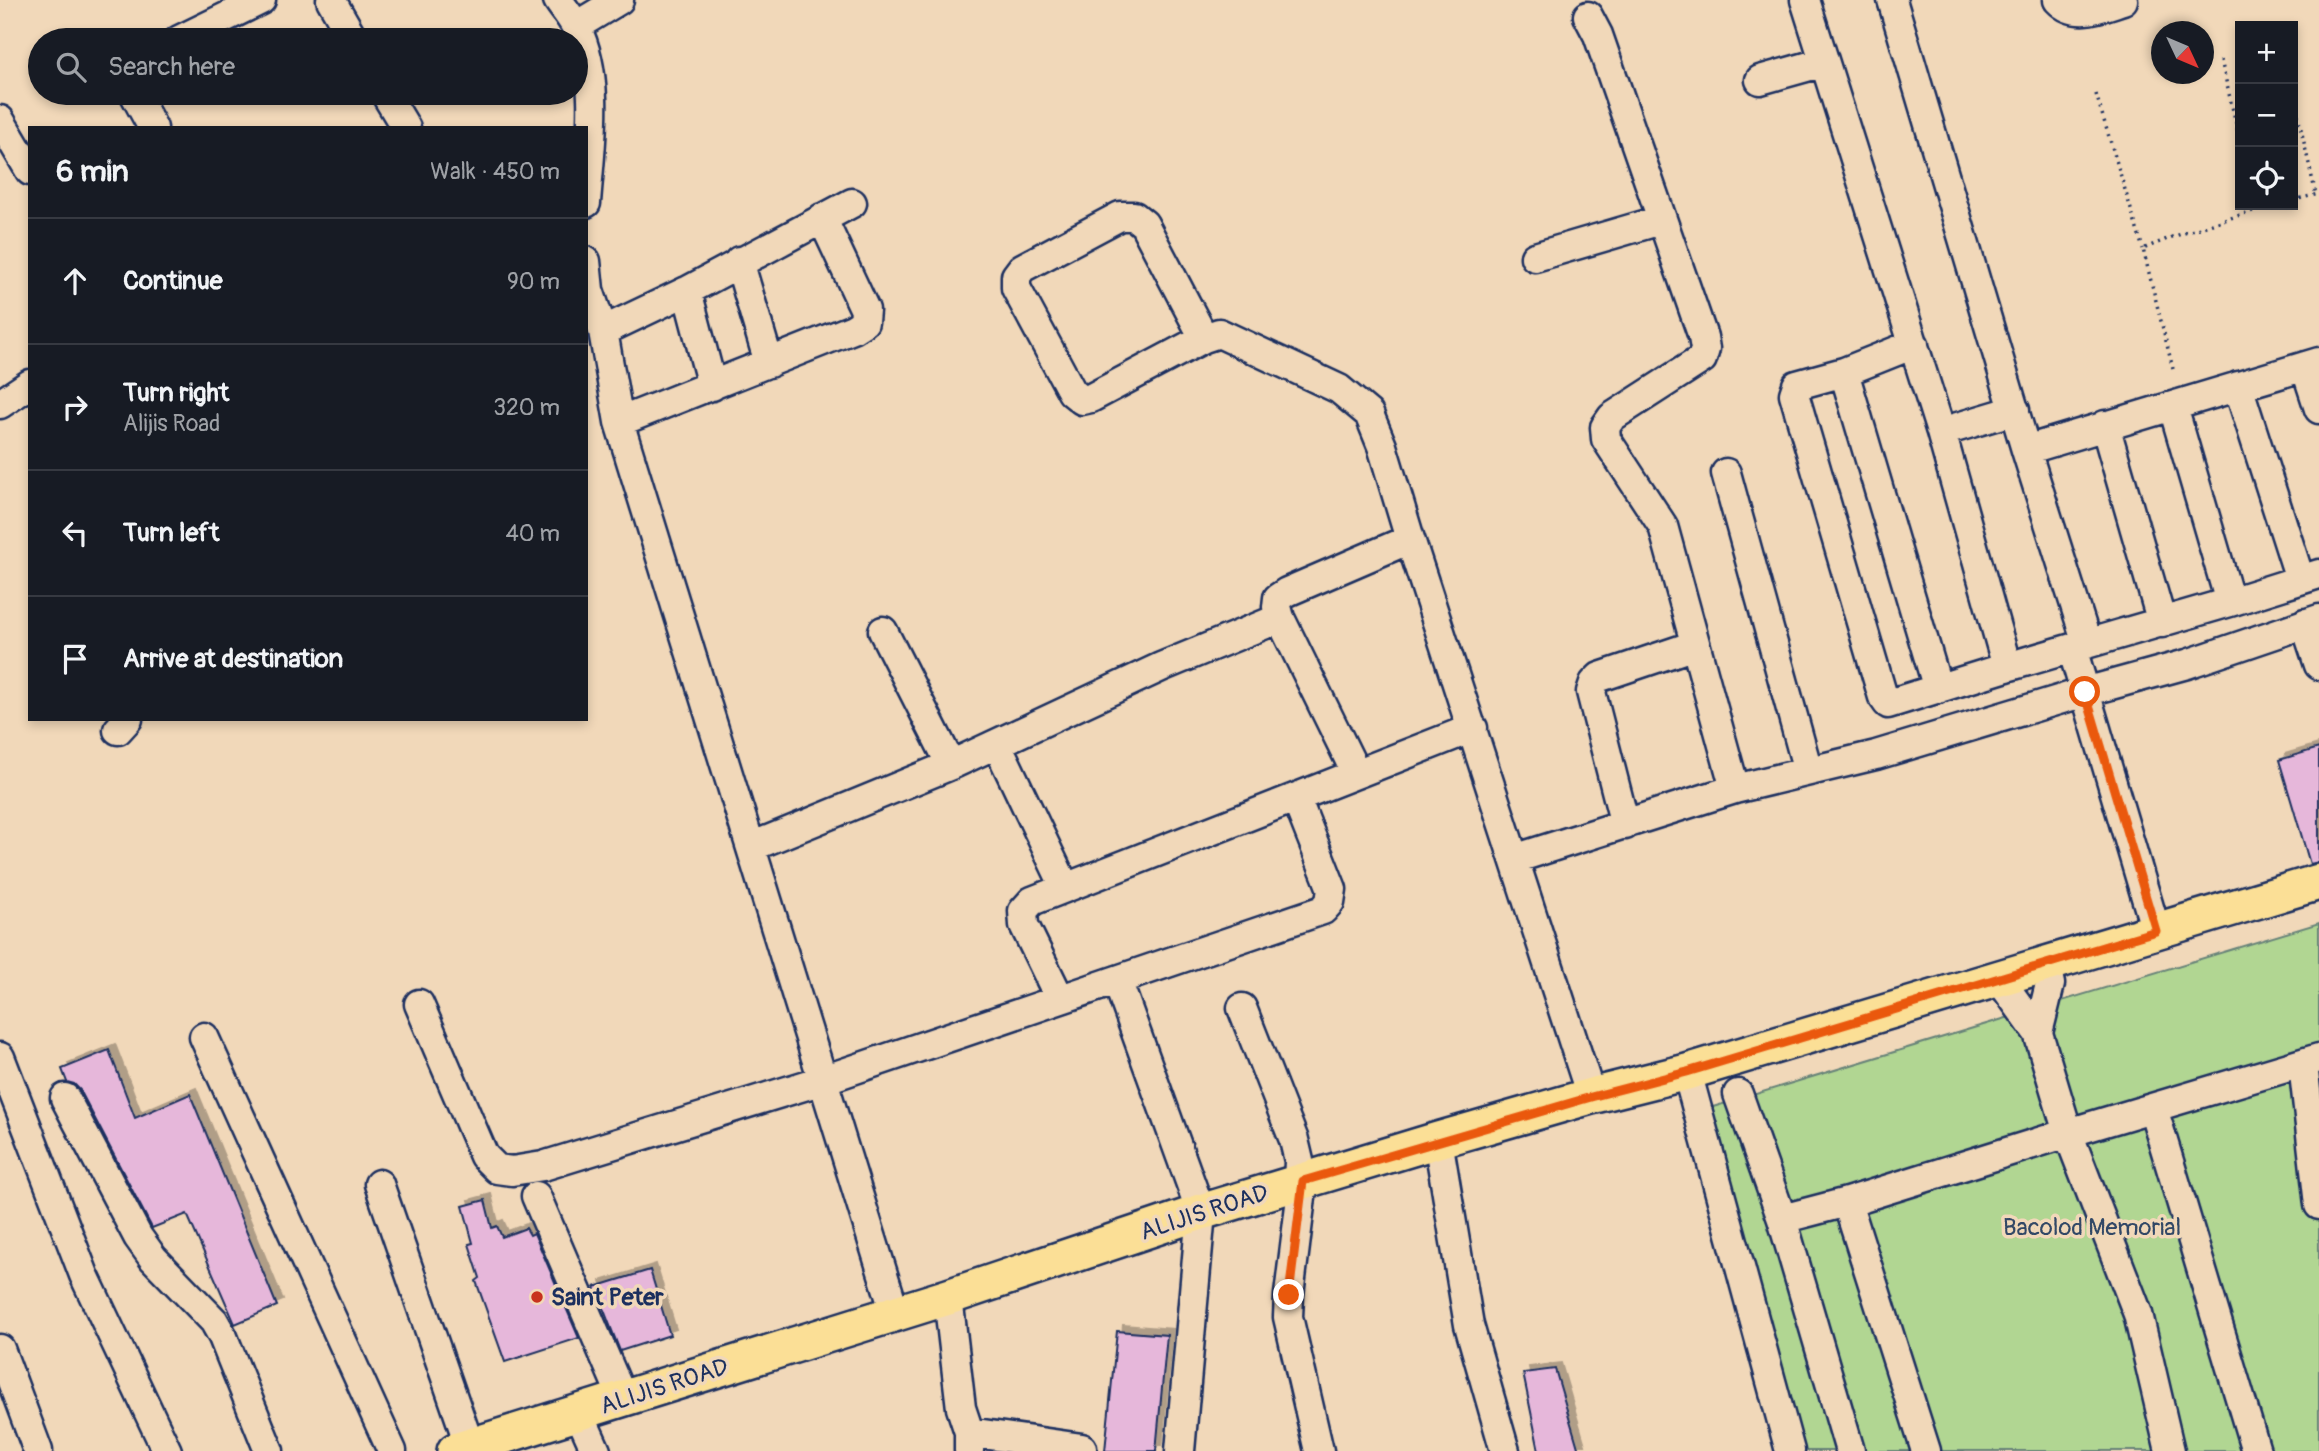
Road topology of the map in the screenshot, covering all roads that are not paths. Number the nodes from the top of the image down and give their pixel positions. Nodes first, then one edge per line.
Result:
1 (261, 0) edge
2 (331, 0) edge
3 (558, 0) edge
4 (619, 0) edge
5 (1805, 0) edge
6 (1892, 0) edge
7 (2058, 0) edge
8 (2123, 0) edge
9 (1588, 16) dead end
10 (576, 26) joint
11 (204, 28) edge
12 (348, 28) edge
13 (588, 62) edge
14 (1824, 62) junction
15 (1760, 80) dead end
16 (141, 105) edge
17 (392, 105) edge
18 (0, 120) edge
19 (152, 126) edge
20 (405, 126) edge
21 (28, 168) edge
22 (588, 171) edge
23 (852, 203) dead end
24 (822, 218) junction
25 (1661, 220) junction
26 (1535, 257) dead end
27 (739, 261) junction
28 (588, 280) edge
29 (687, 291) junction
30 (603, 331) junction
31 (1205, 338) junction
32 (1914, 344) junction
33 (769, 363) junction
34 (2312, 364) edge
35 (1844, 372) junction
36 (28, 385) edge
37 (712, 386) junction
38 (2238, 386) junction
39 (0, 404) edge
40 (2173, 407) junction
41 (2319, 409) edge
42 (2015, 410) junction
43 (619, 422) junction
44 (2105, 425) junction
45 (1941, 432) junction
46 (2026, 450) junction
47 (1726, 473) dead end
48 (1410, 539) junction
49 (2309, 577) edge
50 (2231, 602) junction
51 (1280, 618) junction
52 (2312, 621) edge
53 (2162, 622) junction
54 (883, 631) dead end
55 (1695, 645) junction
56 (2079, 646) junction
57 (2319, 665) edge
58 (2007, 667) junction
59 (1938, 689) junction
60 (2085, 692) junction
61 (1473, 728) junction
62 (997, 744) junction
63 (951, 765) junction
64 (1808, 771) junction
65 (1356, 773) junction
66 (1735, 789) junction
67 (1296, 798) junction
68 (1625, 825) junction
69 (751, 847) junction
70 (1514, 859) junction
71 (2319, 882) edge
72 (1065, 887) junction
73 (2156, 931) junction
74 (2046, 966) junction
75 (2000, 979) junction
76 (1117, 980) junction
77 (1060, 999) junction
78 (419, 1004) dead end
79 (1242, 1008) dead end
80 (2038, 1033) junction
81 (204, 1037) dead end
82 (0, 1057) edge
83 (2311, 1061) edge
84 (1687, 1072) junction
85 (823, 1080) junction
86 (1738, 1094) dead end
87 (1591, 1097) junction
88 (65, 1098) dead end
89 (2152, 1108) junction
90 (2068, 1133) junction
91 (1438, 1140) junction
92 (1300, 1182) junction
93 (379, 1184) dead end
94 (536, 1196) dead end
95 (1847, 1202) junction
96 (2319, 1205) edge
97 (1201, 1212) junction
98 (1782, 1219) junction
99 (948, 1297) junction
100 (895, 1313) junction
101 (0, 1349) edge
102 (623, 1399) junction
103 (579, 1413) junction
104 (969, 1441) edge
105 (1082, 1448) dead end
106 (463, 1449) edge
107 (38, 1451) edge
108 (167, 1451) edge
109 (269, 1451) edge
110 (392, 1451) edge
111 (596, 1451) edge
112 (1180, 1451) edge
113 (1319, 1451) edge
114 (1505, 1451) edge
115 (1790, 1451) edge
116 (1850, 1451) edge
117 (1926, 1451) edge
118 (2170, 1451) edge
119 (2256, 1451) edge

1 - 11 street
2 - 12 street
3 - 10 street
4 - 10 street
5 - 14 street
6 - 42 street
7 - 8 street
9 - 25 street
13 - 22 street
14 - 15 street
14 - 32 street
16 - 19 street
17 - 20 street
18 - 21 street
23 - 24 street
24 - 27 street
24 - 33 street
25 - 26 street
25 - 55 street
27 - 29 street
27 - 33 street
28 - 30 street
29 - 30 street
29 - 37 street
30 - 43 street
31 - 31 street
31 - 48 street
32 - 35 street
32 - 45 street
33 - 37 street
34 - 38 street
34 - 41 street
35 - 59 street
35 - 59 street
36 - 39 street
37 - 43 street
38 - 40 street
38 - 49 street
40 - 44 street
40 - 50 street
42 - 45 street
42 - 46 street
43 - 69 street
44 - 46 street
44 - 53 street
45 - 58 street
46 - 56 street
47 - 64 street
48 - 51 street
48 - 61 street
49 - 50 street
50 - 53 street
51 - 62 street
51 - 65 street
52 - 57 street
52 - 60 street
53 - 56 street
54 - 63 street
55 - 66 street
55 - 68 street
56 - 58 street
56 - 60 street
58 - 59 street
60 - 64 street
60 - 73 street
61 - 65 street
61 - 70 street
62 - 63 street
62 - 72 street
63 - 69 street
64 - 66 street
65 - 67 street
66 - 68 street
67 - 72 street
67 - 76 street
68 - 70 street
69 - 85 street
70 - 87 street
71 - 73 main road, ALIJIS ROAD
72 - 77 street
73 - 74 main road, ALIJIS ROAD
74 - 75 main road, ALIJIS ROAD
74 - 80 street
75 - 80 street
75 - 84 main road, ALIJIS ROAD
76 - 77 street
76 - 97 street
77 - 85 street
78 - 85 street
79 - 92 street
80 - 90 street
81 - 110 street
82 - 108 street
83 - 89 street
83 - 96 street
84 - 87 main road, ALIJIS ROAD
84 - 115 street
85 - 100 street
86 - 98 street
87 - 91 main road, ALIJIS ROAD
88 - 109 street
89 - 90 street
89 - 119 street
90 - 95 street
90 - 118 street
91 - 92 main road, ALIJIS ROAD
91 - 114 street
92 - 97 main road, ALIJIS ROAD
92 - 113 street
93 - 106 street
94 - 102 street
95 - 98 street
95 - 117 street
97 - 99 main road, ALIJIS ROAD
97 - 112 street
98 - 116 street
99 - 100 main road, ALIJIS ROAD
99 - 104 street
100 - 102 main road, ALIJIS ROAD
101 - 107 street
102 - 103 main road, ALIJIS ROAD
103 - 106 main road, ALIJIS ROAD
103 - 111 street
104 - 105 street

